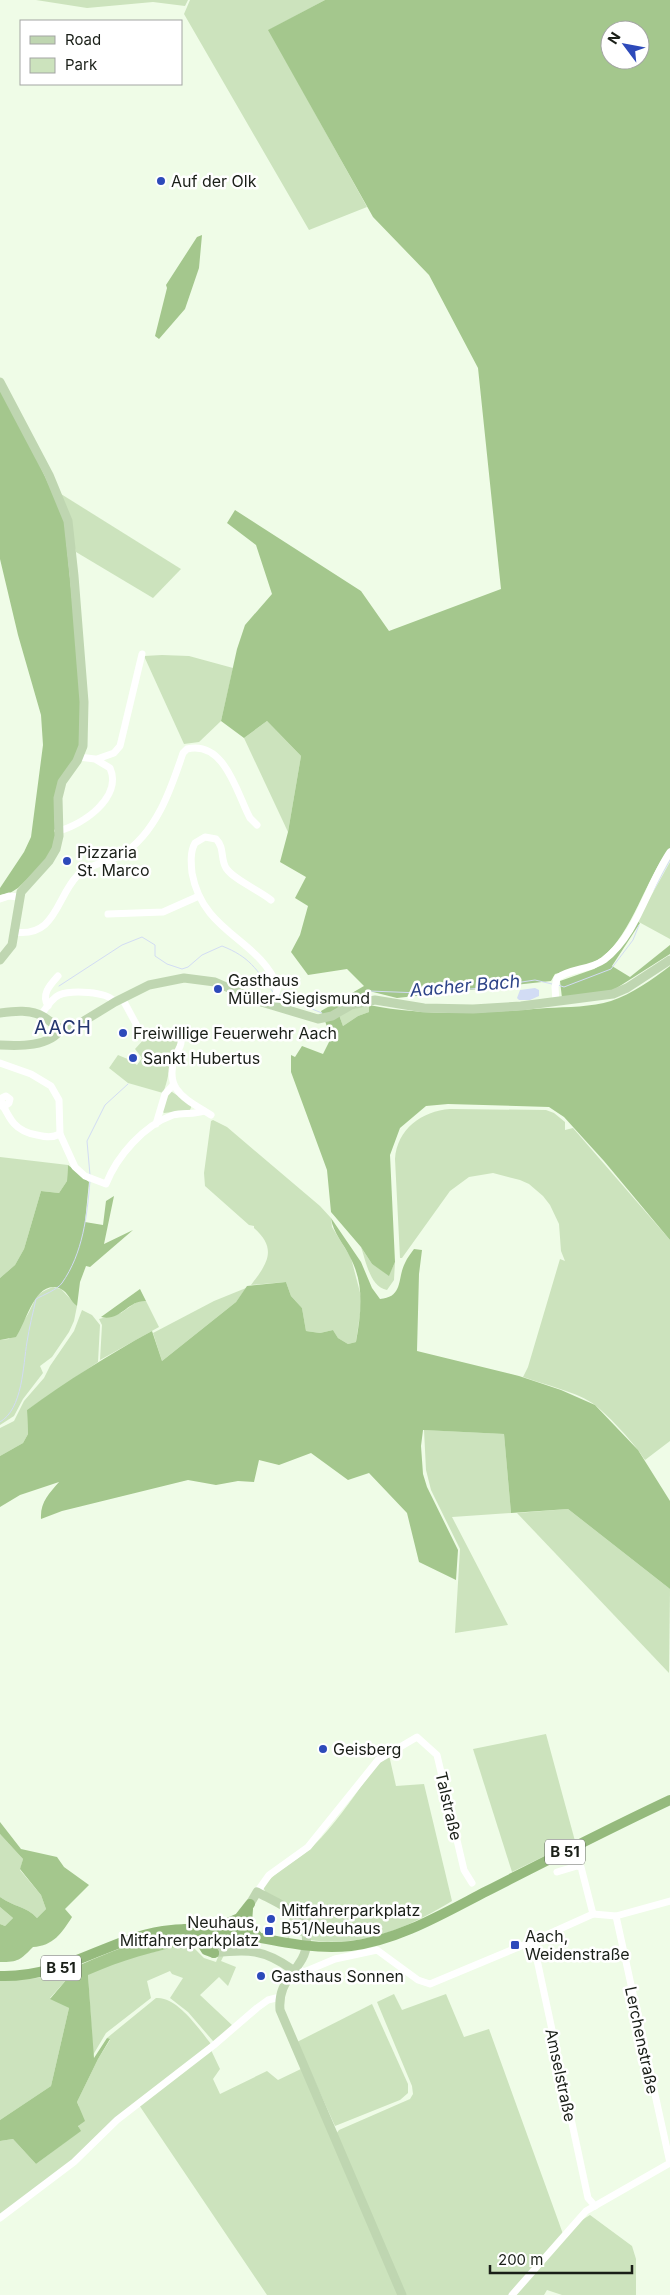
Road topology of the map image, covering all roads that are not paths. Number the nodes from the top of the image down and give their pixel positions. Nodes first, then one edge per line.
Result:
1 (0, 382) edge
2 (142, 654) dead end
3 (79, 757) junction
4 (96, 760) junction
5 (257, 825) dead end
6 (58, 831) junction
7 (670, 852) edge
8 (199, 896) junction
9 (20, 897) junction
10 (0, 898) edge
11 (271, 900) dead end
12 (108, 914) dead end
13 (14, 932) junction
14 (0, 960) edge
15 (670, 960) edge
16 (58, 976) dead end
17 (112, 998) junction
18 (556, 1002) junction
19 (48, 1006) junction
20 (272, 1006) junction
21 (0, 1013) edge
22 (42, 1015) junction
23 (61, 1029) junction
24 (0, 1045) edge
25 (0, 1063) edge
26 (173, 1084) junction
27 (0, 1099) edge
28 (159, 1111) junction
29 (204, 1111) junction
30 (211, 1116) dead end
31 (164, 1118) junction
32 (156, 1124) junction
33 (60, 1134) junction
34 (670, 1800) edge
35 (557, 1872) dead end
36 (472, 1882) dead end
37 (257, 1892) junction
38 (670, 1901) edge
39 (250, 1904) junction
40 (592, 1914) junction
41 (616, 1916) junction
42 (184, 1929) junction
43 (212, 1930) junction
44 (224, 1931) junction
45 (258, 1938) junction
46 (533, 1941) junction
47 (214, 1953) junction
48 (294, 1969) junction
49 (0, 1976) edge
50 (280, 1997) junction
51 (670, 2163) edge
52 (595, 2206) junction
53 (0, 2218) edge
54 (402, 2295) edge
55 (512, 2295) edge

1 - 3 main road
2 - 4 street
3 - 4 street
3 - 6 main road
4 - 6 street
5 - 13 street
6 - 9 main road
7 - 18 street
8 - 11 street
8 - 12 street
8 - 20 street
9 - 10 street
9 - 13 main road
13 - 14 main road
15 - 18 main road
16 - 19 street
17 - 19 street
17 - 20 main road
17 - 23 main road
17 - 26 street
18 - 20 main road
19 - 22 street
21 - 22 main road
22 - 23 main road
23 - 24 main road
25 - 33 street
26 - 28 street
26 - 29 street
27 - 33 street
28 - 31 street
28 - 32 street
29 - 30 street
29 - 31 street
31 - 32 street
32 - 33 street
34 - 45 highway, B 51
35 - 40 street
36 - 37 street, Talstraße
37 - 39 main road
37 - 48 main road
38 - 41 street
39 - 43 highway
39 - 45 highway
40 - 41 street
40 - 46 street
41 - 51 street, Lerchenstraße
42 - 43 highway, B 51
42 - 47 highway
42 - 49 highway, B 51
43 - 44 highway, B 51
44 - 45 highway, B 51
44 - 47 highway
46 - 48 street
46 - 52 street, Amselstraße
47 - 48 main road
48 - 50 main road
50 - 53 street
50 - 54 main road
51 - 52 street
52 - 55 street

